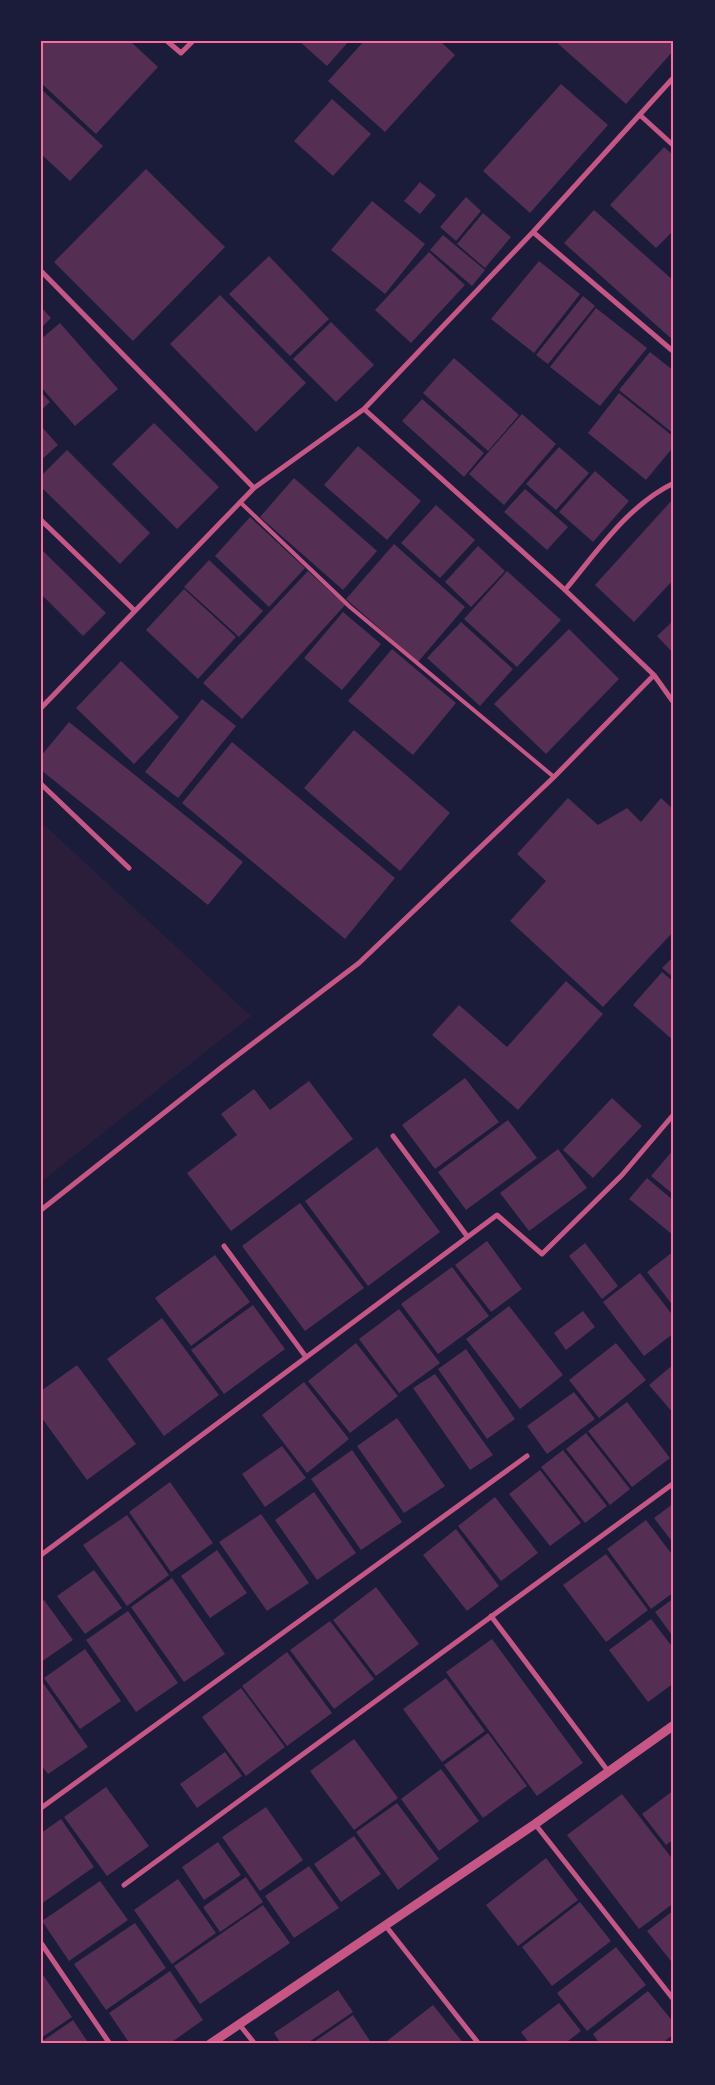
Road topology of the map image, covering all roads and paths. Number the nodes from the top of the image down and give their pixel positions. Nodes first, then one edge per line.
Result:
1 (167, 41) edge
2 (193, 41) edge
3 (674, 77) edge
4 (641, 116) junction
5 (674, 146) edge
6 (533, 232) junction
7 (41, 272) edge
8 (674, 352) edge
9 (364, 409) junction
10 (674, 483) edge
11 (254, 488) junction
12 (240, 502) junction
13 (41, 520) edge
14 (565, 590) junction
15 (134, 610) junction
16 (654, 675) junction
17 (674, 703) edge
18 (41, 708) edge
19 (554, 777) junction
20 (41, 784) edge
21 (129, 868) dead end
22 (674, 1114) edge
23 (393, 1136) dead end
24 (41, 1210) edge
25 (467, 1236) junction
26 (224, 1246) dead end
27 (306, 1357) junction
28 (527, 1456) dead end
29 (674, 1483) edge
30 (41, 1555) edge
31 (492, 1616) junction
32 (674, 1725) edge
33 (608, 1771) junction
34 (41, 1808) edge
35 (535, 1824) junction
36 (124, 1885) dead end
37 (385, 1925) junction
38 (41, 1943) edge
39 (674, 2000) edge
40 (238, 2023) junction
41 (110, 2044) edge
42 (210, 2044) edge
43 (255, 2044) edge
44 (479, 2044) edge

1 - 2 street
3 - 4 street
4 - 5 street
4 - 6 street
6 - 8 street
6 - 9 street
7 - 11 street
9 - 11 street
9 - 14 street
10 - 14 street
11 - 12 street
12 - 15 street
12 - 19 lane
13 - 15 street
14 - 16 street
15 - 18 street
16 - 17 street
16 - 19 street
19 - 24 street
20 - 21 street
22 - 25 street
23 - 25 street
25 - 27 street
26 - 27 street
27 - 30 street
28 - 34 street
29 - 31 street
31 - 33 street
31 - 36 street
32 - 33 street
33 - 35 street
35 - 37 street
35 - 39 street
37 - 40 street
37 - 44 street
38 - 41 street
40 - 42 street
40 - 43 street

